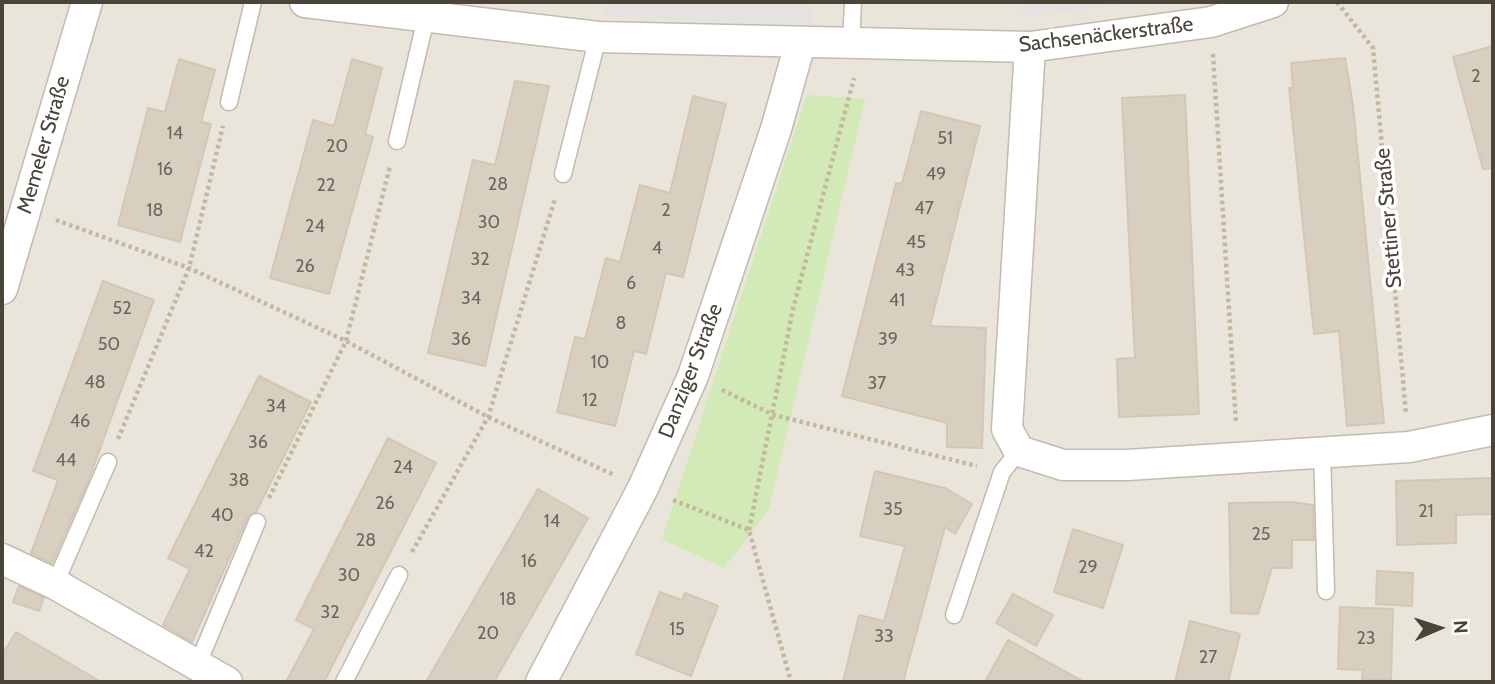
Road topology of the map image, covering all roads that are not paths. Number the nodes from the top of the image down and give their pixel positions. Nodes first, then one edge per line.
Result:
1 (87, 2) edge
2 (253, 2) edge
3 (305, 2) edge
4 (853, 2) edge
5 (1273, 2) edge
6 (426, 18) junction
7 (598, 37) junction
8 (800, 44) junction
9 (857, 46) junction
10 (1030, 47) junction
11 (229, 102) road end
12 (397, 141) road end
13 (563, 174) road end
14 (2, 289) edge
15 (1493, 430) edge
16 (1322, 451) junction
17 (108, 462) road end
18 (1011, 462) junction
19 (257, 522) road end
20 (2, 559) edge
21 (399, 575) road end
22 (55, 584) junction
23 (1326, 591) dead end
24 (954, 615) dead end
25 (197, 666) junction
26 (227, 682) edge
27 (344, 682) edge
28 (541, 682) edge

1 - 14 street, Memeler Straße
2 - 11 lane
3 - 6 street, Sachsenäckerstraße
4 - 9 lane
5 - 10 street, Sachsenäckerstraße
6 - 7 street, Sachsenäckerstraße
6 - 12 lane
7 - 8 street, Sachsenäckerstraße
7 - 13 lane
8 - 9 street, Sachsenäckerstraße
8 - 28 street, Danziger Straße
9 - 10 street, Sachsenäckerstraße
10 - 18 street
15 - 16 street
16 - 18 street
16 - 23 lane
17 - 22 lane
18 - 24 lane
19 - 25 lane
20 - 22 street
21 - 27 lane
22 - 25 street
25 - 26 street

